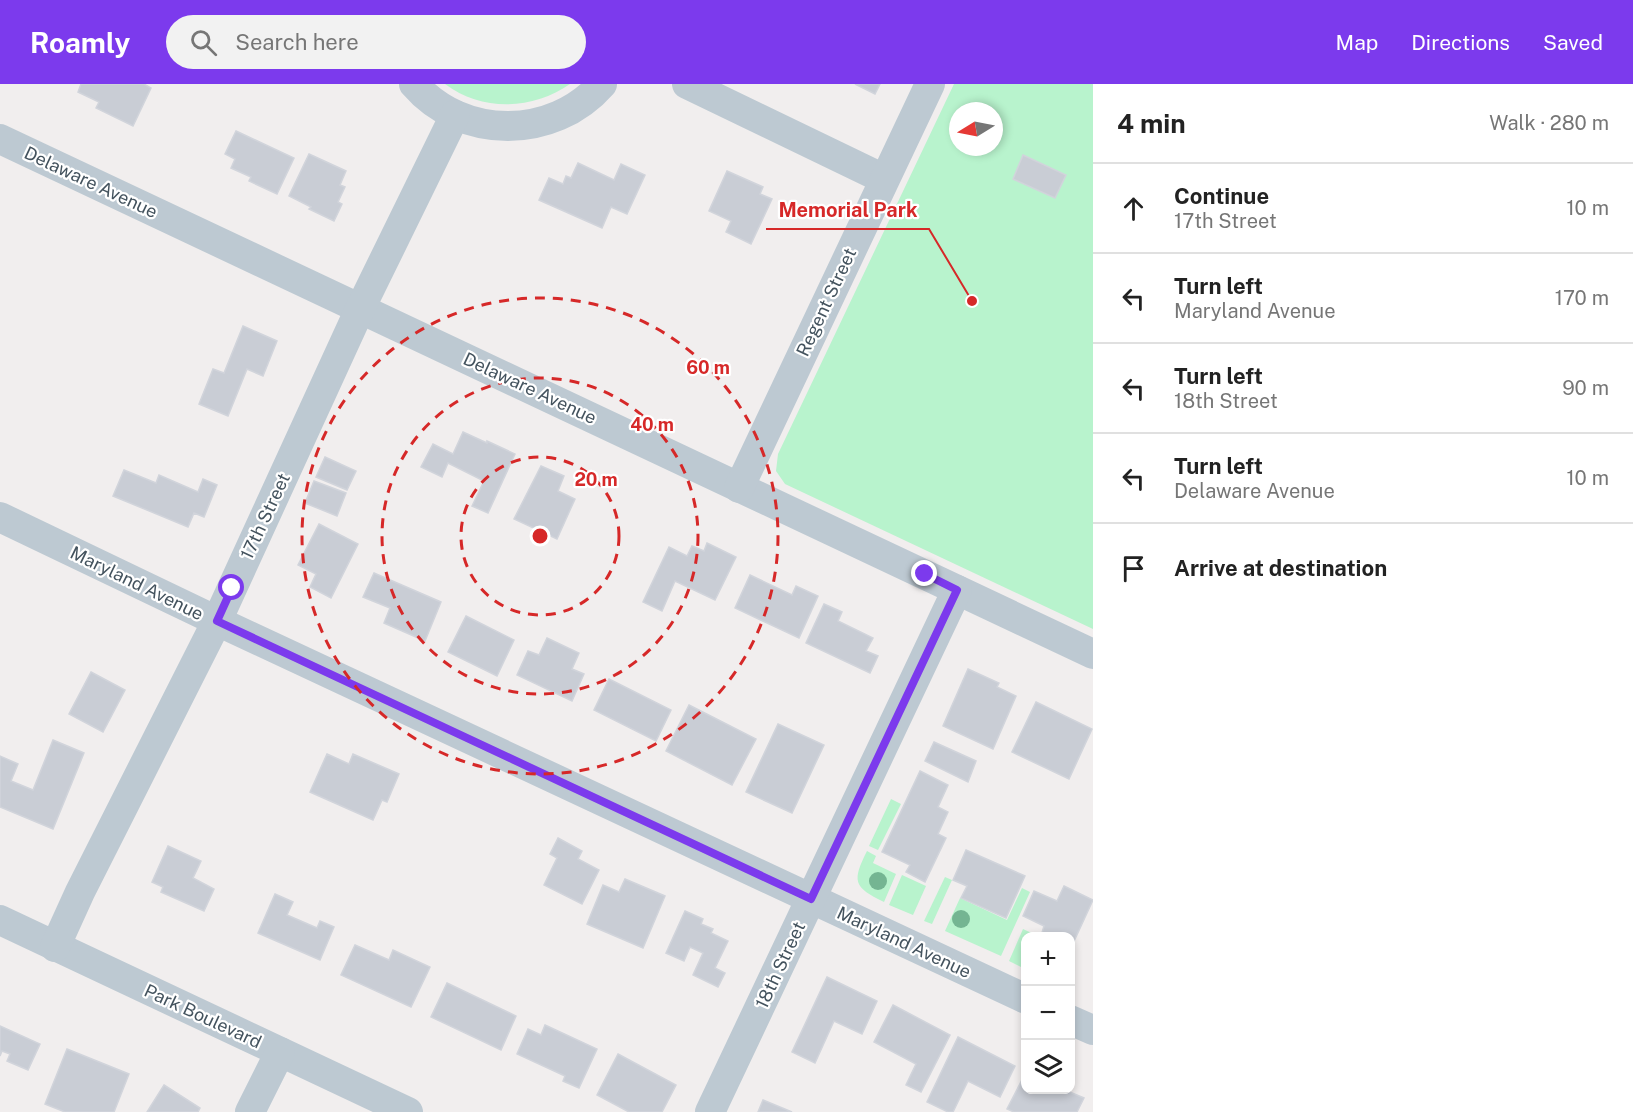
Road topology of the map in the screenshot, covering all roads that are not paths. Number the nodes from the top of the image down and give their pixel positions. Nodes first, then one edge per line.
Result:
1 (414, 84) edge
2 (602, 84) edge
3 (687, 84) edge
4 (930, 84) edge
5 (455, 115) junction
6 (0, 139) edge
7 (884, 179) junction
8 (360, 309) junction
9 (739, 488) junction
10 (0, 517) edge
11 (957, 590) junction
12 (217, 621) junction
13 (1093, 654) edge
14 (811, 899) junction
15 (0, 920) edge
16 (55, 947) junction
17 (1021, 997) edge
18 (1075, 1022) edge
19 (1093, 1030) edge
20 (280, 1052) junction
21 (250, 1112) edge
22 (408, 1112) edge
23 (710, 1112) edge

1 - 5 street
2 - 5 street
3 - 7 street
4 - 7 street, Regent Street
5 - 8 street, 17th Street
6 - 8 street, Delaware Avenue
7 - 9 street, Regent Street
8 - 9 street, Delaware Avenue
8 - 12 street, 17th Street
9 - 11 street, Delaware Avenue
10 - 12 street, Maryland Avenue
11 - 13 street, Delaware Avenue
11 - 14 street, 18th Street
12 - 14 street, Maryland Avenue
12 - 16 street, 17th Street
14 - 17 street, Maryland Avenue
14 - 23 street, 18th Street
15 - 16 street, Park Boulevard
16 - 20 street, Park Boulevard
18 - 19 street
20 - 21 street
20 - 22 street, Park Boulevard

